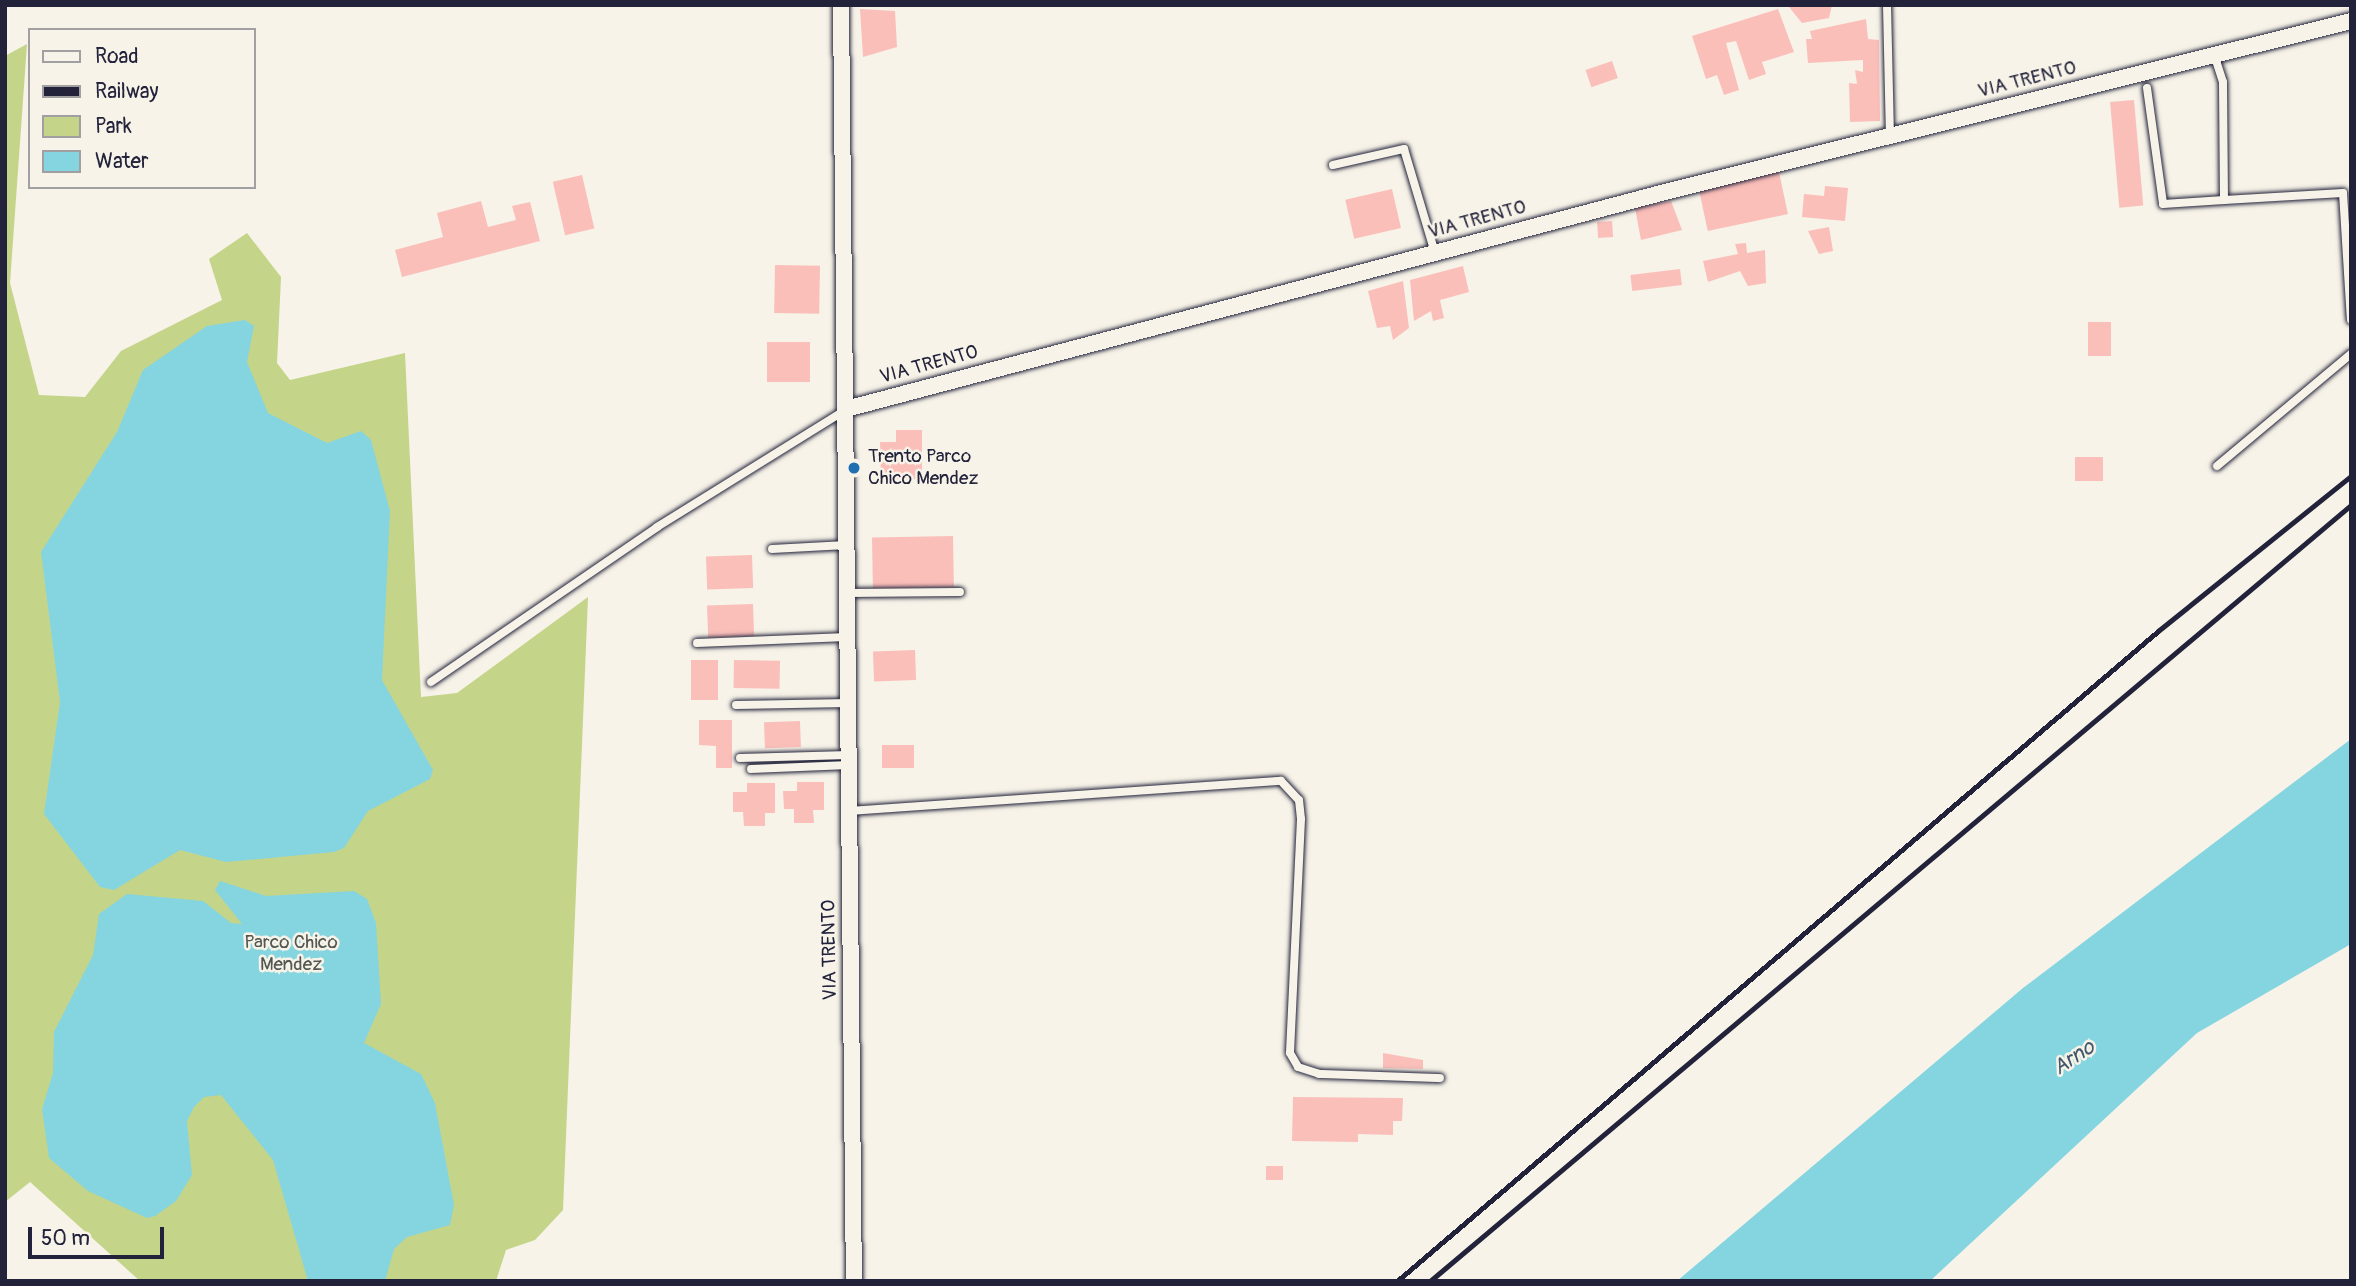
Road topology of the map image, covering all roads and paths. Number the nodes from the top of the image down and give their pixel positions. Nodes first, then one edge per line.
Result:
1 (841, 5) edge
2 (1887, 5) edge
3 (2351, 21) edge
4 (2214, 55) junction
5 (2147, 88) dead end
6 (1890, 136) junction
7 (1333, 165) dead end
8 (2224, 200) junction
9 (1435, 253) junction
10 (2351, 320) edge
11 (2351, 354) edge
12 (846, 409) junction
13 (2217, 466) dead end
14 (847, 545) junction
15 (772, 549) dead end
16 (960, 592) dead end
17 (848, 593) junction
18 (848, 637) junction
19 (696, 643) dead end
20 (431, 682) dead end
21 (849, 702) junction
22 (736, 705) dead end
23 (740, 758) dead end
24 (849, 760) junction
25 (751, 769) dead end
26 (849, 811) junction
27 (1440, 1078) dead end
28 (854, 1281) edge

1 - 12 street, VIA TRENTO
2 - 6 lane
3 - 4 street, VIA TRENTO
4 - 6 street, VIA TRENTO
4 - 8 lane
5 - 8 lane
6 - 9 street, VIA TRENTO
7 - 9 lane
8 - 10 lane
9 - 12 street, VIA TRENTO
11 - 13 lane
12 - 14 street, VIA TRENTO
12 - 20 lane
14 - 15 lane
14 - 17 street, VIA TRENTO
16 - 17 lane
17 - 18 street, VIA TRENTO
18 - 19 lane
18 - 21 street, VIA TRENTO
21 - 22 lane
21 - 24 street, VIA TRENTO
23 - 24 lane
24 - 25 lane
24 - 26 street, VIA TRENTO
26 - 27 lane
26 - 28 street, VIA TRENTO

